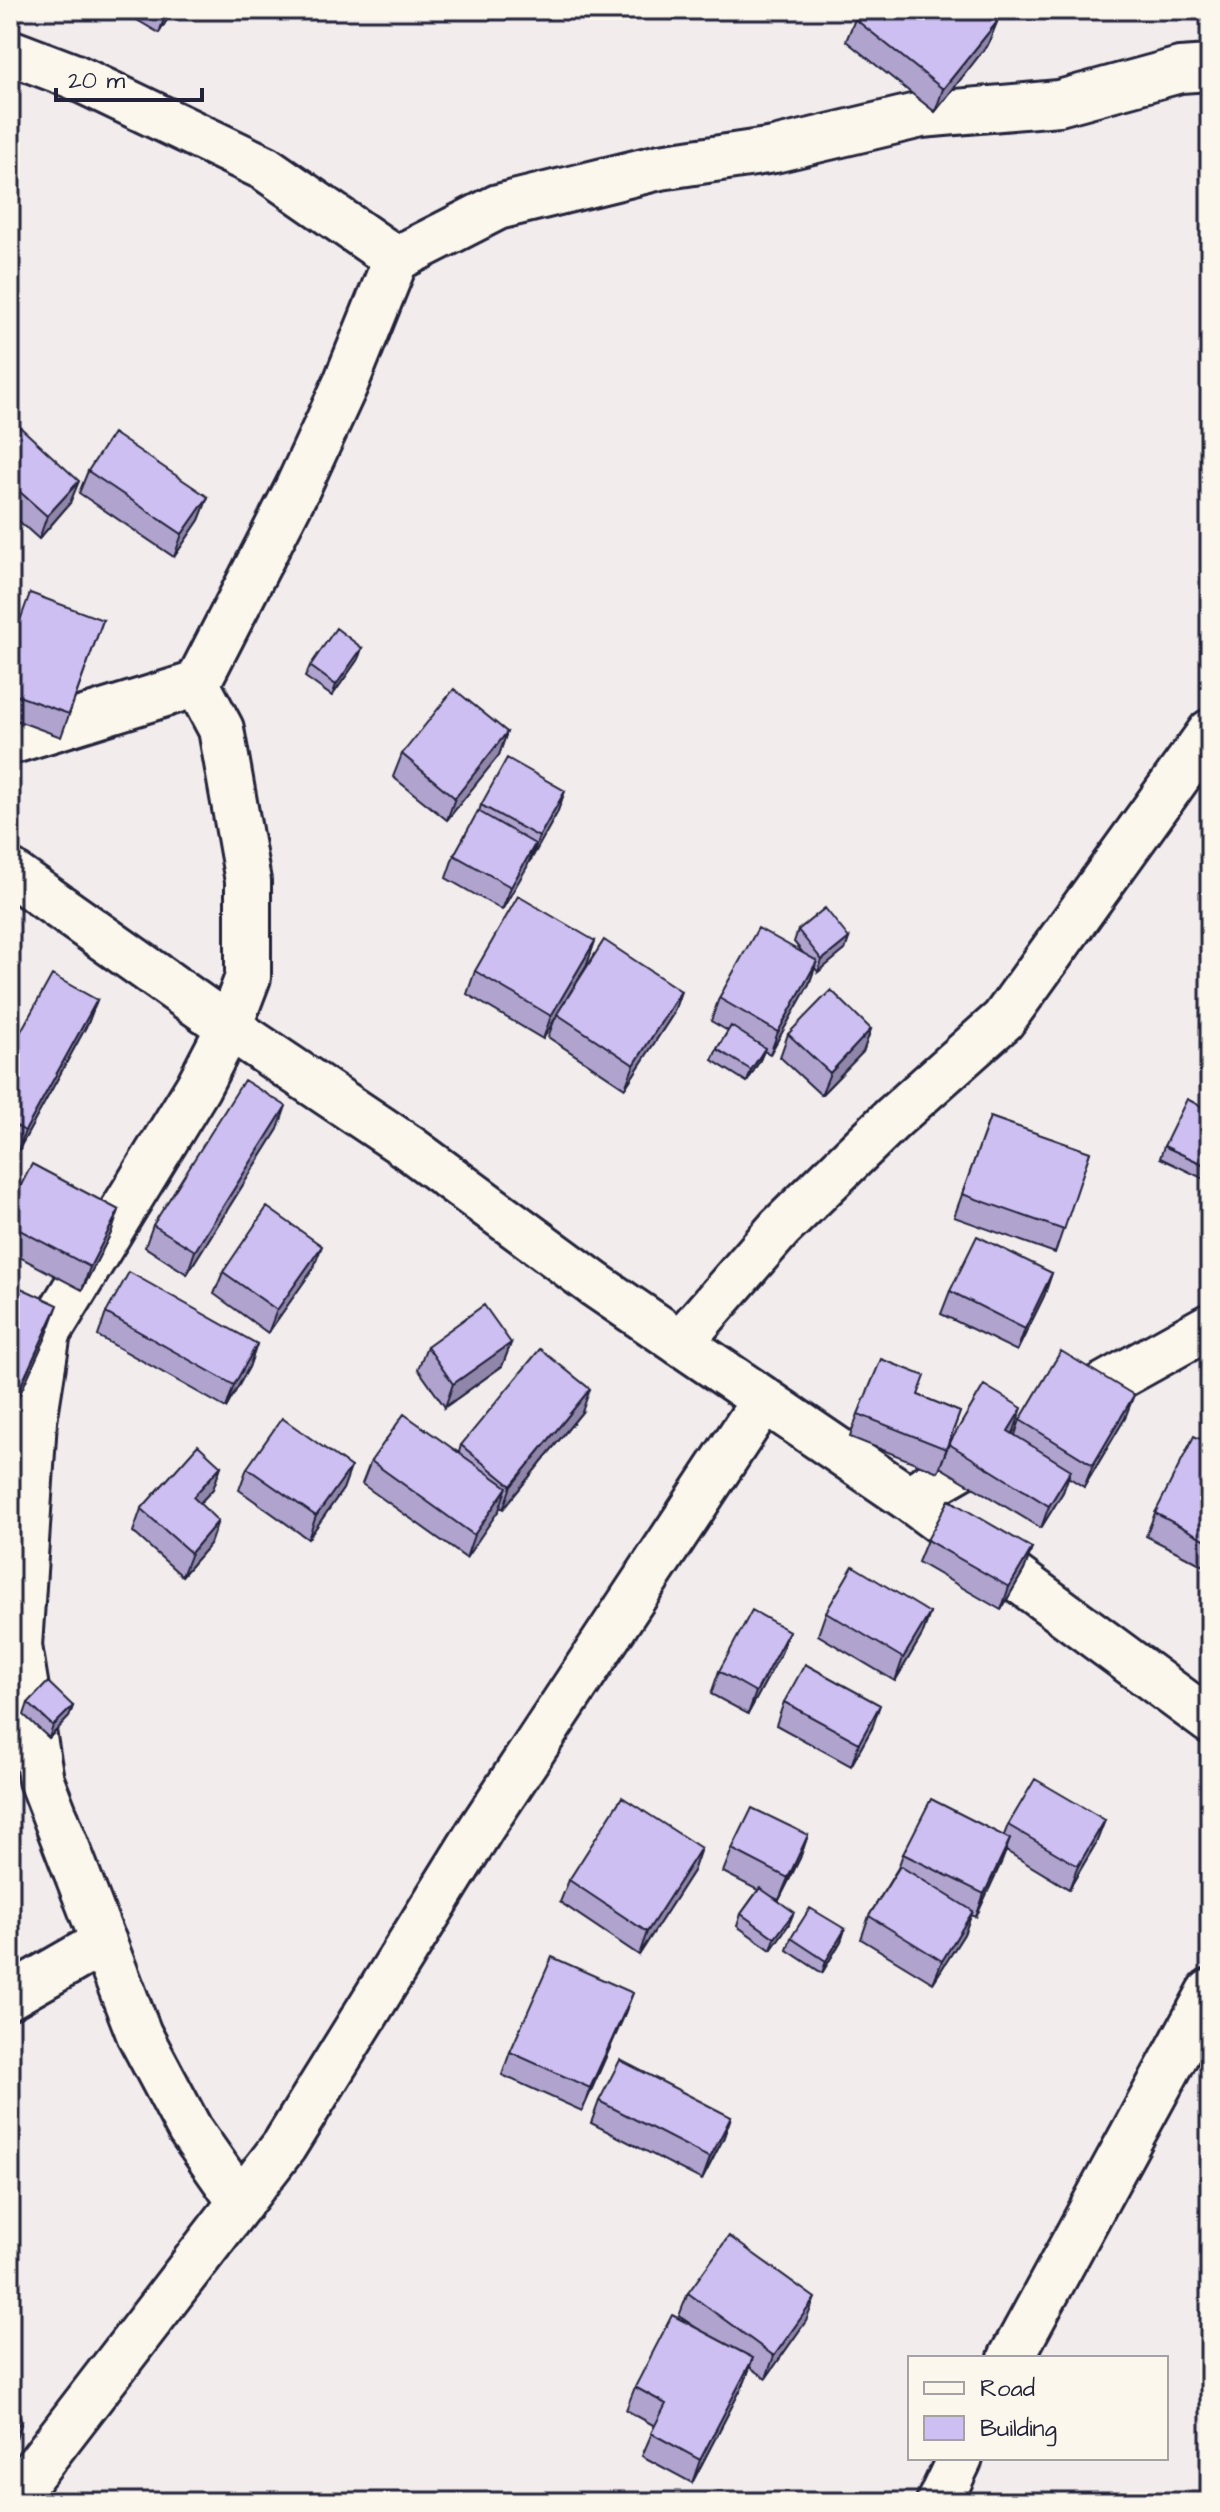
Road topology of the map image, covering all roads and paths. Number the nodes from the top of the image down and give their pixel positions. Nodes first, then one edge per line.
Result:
1 (10, 52) edge
2 (1210, 68) edge
3 (396, 259) junction
4 (197, 684) junction
5 (1210, 732) edge
6 (10, 742) edge
7 (10, 872) edge
8 (229, 1027) junction
9 (1210, 1326) edge
10 (48, 1333) junction
11 (680, 1343) junction
12 (10, 1383) edge
13 (764, 1400) junction
14 (908, 1498) junction
15 (1210, 1721) edge
16 (10, 1750) edge
17 (41, 1780) junction
18 (104, 1942) junction
19 (1210, 1992) edge
20 (10, 1996) edge
21 (241, 2203) junction
22 (1012, 2356) edge
23 (959, 2460) edge
24 (10, 2502) edge
25 (939, 2502) edge

1 - 3 street
2 - 3 street
3 - 4 street
4 - 6 street
4 - 8 street
5 - 11 street
7 - 8 street
8 - 10 street
8 - 11 street
9 - 14 street
10 - 12 street
10 - 17 street
11 - 13 street
13 - 14 street
13 - 21 street
14 - 15 street
16 - 17 street
17 - 18 street
18 - 20 street
18 - 21 street
19 - 22 street
21 - 24 street
23 - 25 street

